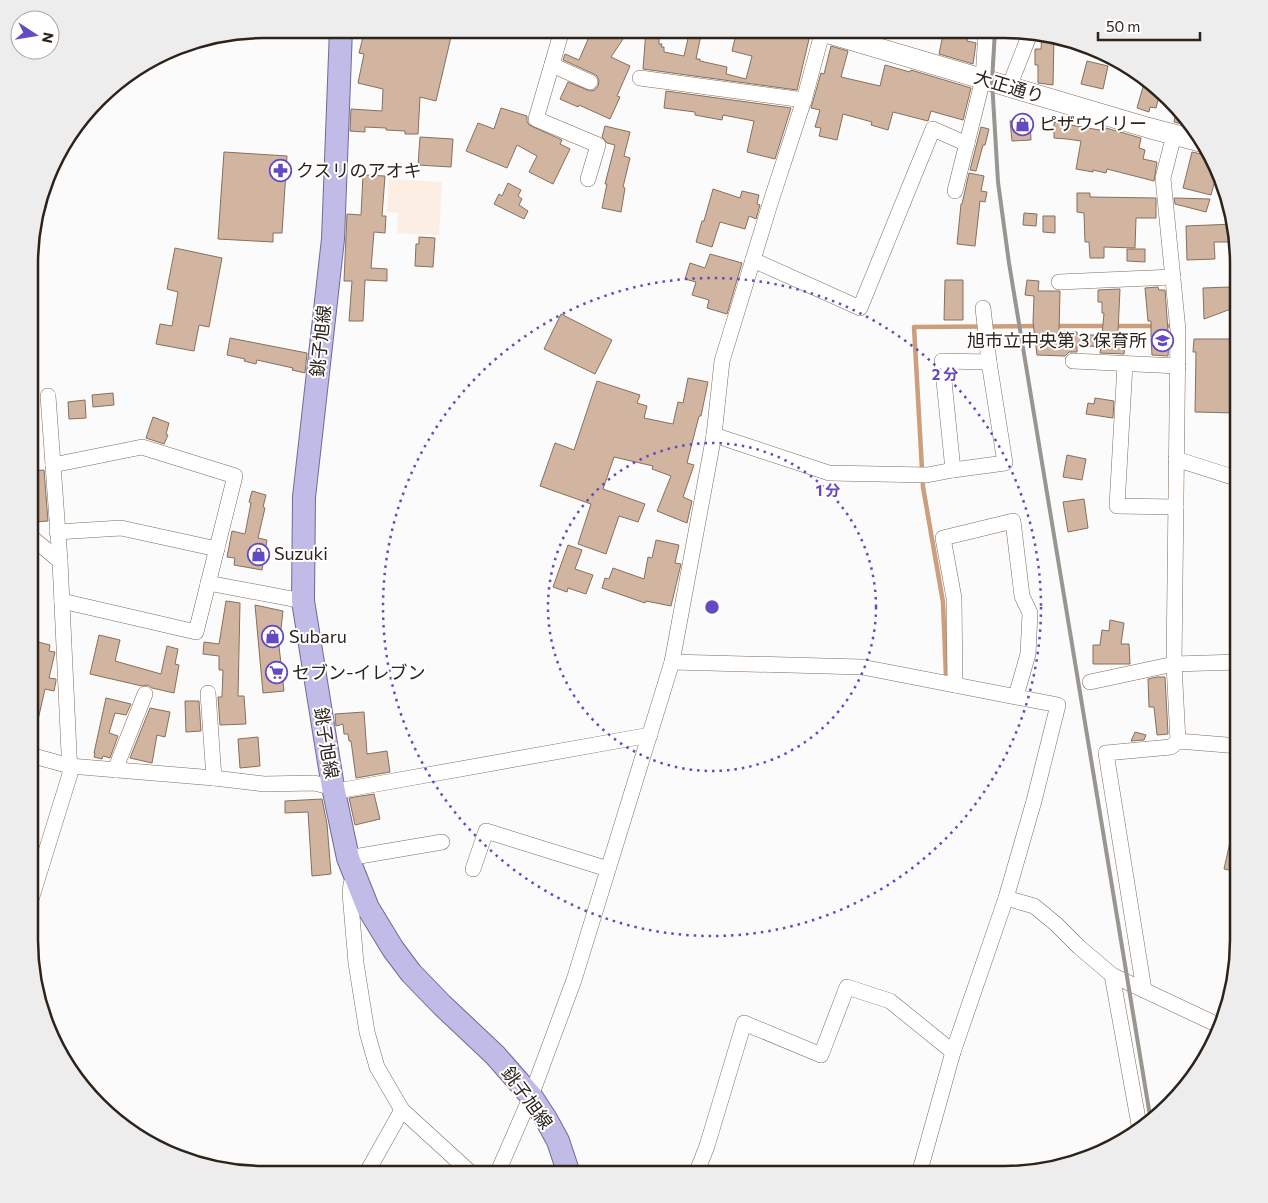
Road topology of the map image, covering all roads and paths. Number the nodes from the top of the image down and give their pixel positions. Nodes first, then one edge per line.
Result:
1 (341, 38) edge
2 (560, 38) edge
3 (818, 38) edge
4 (844, 38) edge
5 (986, 38) edge
6 (1028, 39) edge
7 (552, 65) junction
8 (640, 78) dead end
9 (983, 79) junction
10 (590, 82) dead end
11 (1009, 87) junction
12 (804, 100) junction
13 (1174, 134) junction
14 (1193, 139) edge
15 (967, 144) junction
16 (588, 179) dead end
17 (955, 191) dead end
18 (753, 260) junction
19 (1173, 277) junction
20 (1059, 282) dead end
21 (983, 308) dead end
22 (1073, 361) dead end
23 (989, 362) junction
24 (1125, 364) junction
25 (1178, 366) junction
26 (48, 396) dead end
27 (714, 435) junction
28 (1176, 458) junction
29 (53, 466) junction
30 (953, 470) junction
31 (1230, 476) edge
32 (1176, 507) junction
33 (57, 532) junction
34 (38, 541) edge
35 (217, 549) junction
36 (60, 561) junction
37 (208, 583) junction
38 (62, 601) junction
39 (303, 601) junction
40 (672, 662) junction
41 (1230, 662) edge
42 (1174, 664) junction
43 (1090, 682) dead end
44 (955, 684) junction
45 (208, 693) dead end
46 (145, 694) dead end
47 (1016, 696) junction
48 (650, 735) junction
49 (1178, 741) junction
50 (1230, 745) edge
51 (38, 757) edge
52 (70, 766) junction
53 (115, 770) junction
54 (214, 778) junction
55 (333, 788) junction
56 (442, 842) dead end
57 (351, 868) junction
58 (473, 869) dead end
59 (608, 869) junction
60 (38, 877) edge
61 (1006, 898) junction
62 (1112, 975) junction
63 (1144, 990) junction
64 (1214, 1023) edge
65 (953, 1052) junction
66 (531, 1096) junction
67 (402, 1110) junction
68 (1138, 1121) edge
69 (370, 1166) edge
70 (463, 1166) edge
71 (500, 1166) edge
72 (567, 1166) edge
73 (699, 1166) edge
74 (921, 1166) edge

1 - 39 main road, 銚子旭線
2 - 7 street
3 - 12 street
4 - 9 street, 大正通り
5 - 9 street
6 - 11 street
7 - 10 street
7 - 16 street
8 - 12 street
9 - 11 street, 大正通り
9 - 15 street
11 - 13 street, 大正通り
12 - 18 street
13 - 14 street, 大正通り
13 - 19 street
15 - 17 street
15 - 18 street
18 - 27 street
19 - 20 street
19 - 25 street
21 - 23 street
22 - 24 street
23 - 30 street
23 - 30 street
24 - 25 street
24 - 32 street
25 - 28 street
26 - 29 street
27 - 30 street
27 - 40 street
28 - 31 street
28 - 32 street
29 - 33 street
29 - 35 street
32 - 42 street
33 - 35 street
33 - 36 street
34 - 36 street
35 - 37 street
36 - 38 street
37 - 38 street
37 - 39 street
38 - 52 street
39 - 55 main road, 銚子旭線
40 - 44 street
40 - 48 street
41 - 42 street
42 - 43 street
42 - 49 street
44 - 47 street
44 - 47 street
45 - 54 street
46 - 53 street
47 - 61 street
48 - 55 street
48 - 59 street
49 - 50 street
49 - 63 street
51 - 52 street
52 - 53 street
52 - 60 street
53 - 54 street
54 - 55 street
55 - 57 main road, 銚子旭線
56 - 57 street
57 - 66 main road, 銚子旭線
57 - 67 street
58 - 59 street
59 - 66 street
61 - 62 street
61 - 65 street
62 - 63 street
62 - 68 street
63 - 64 street
65 - 73 street
65 - 74 street
66 - 71 street
66 - 72 main road, 銚子旭線
67 - 69 street
67 - 70 street

